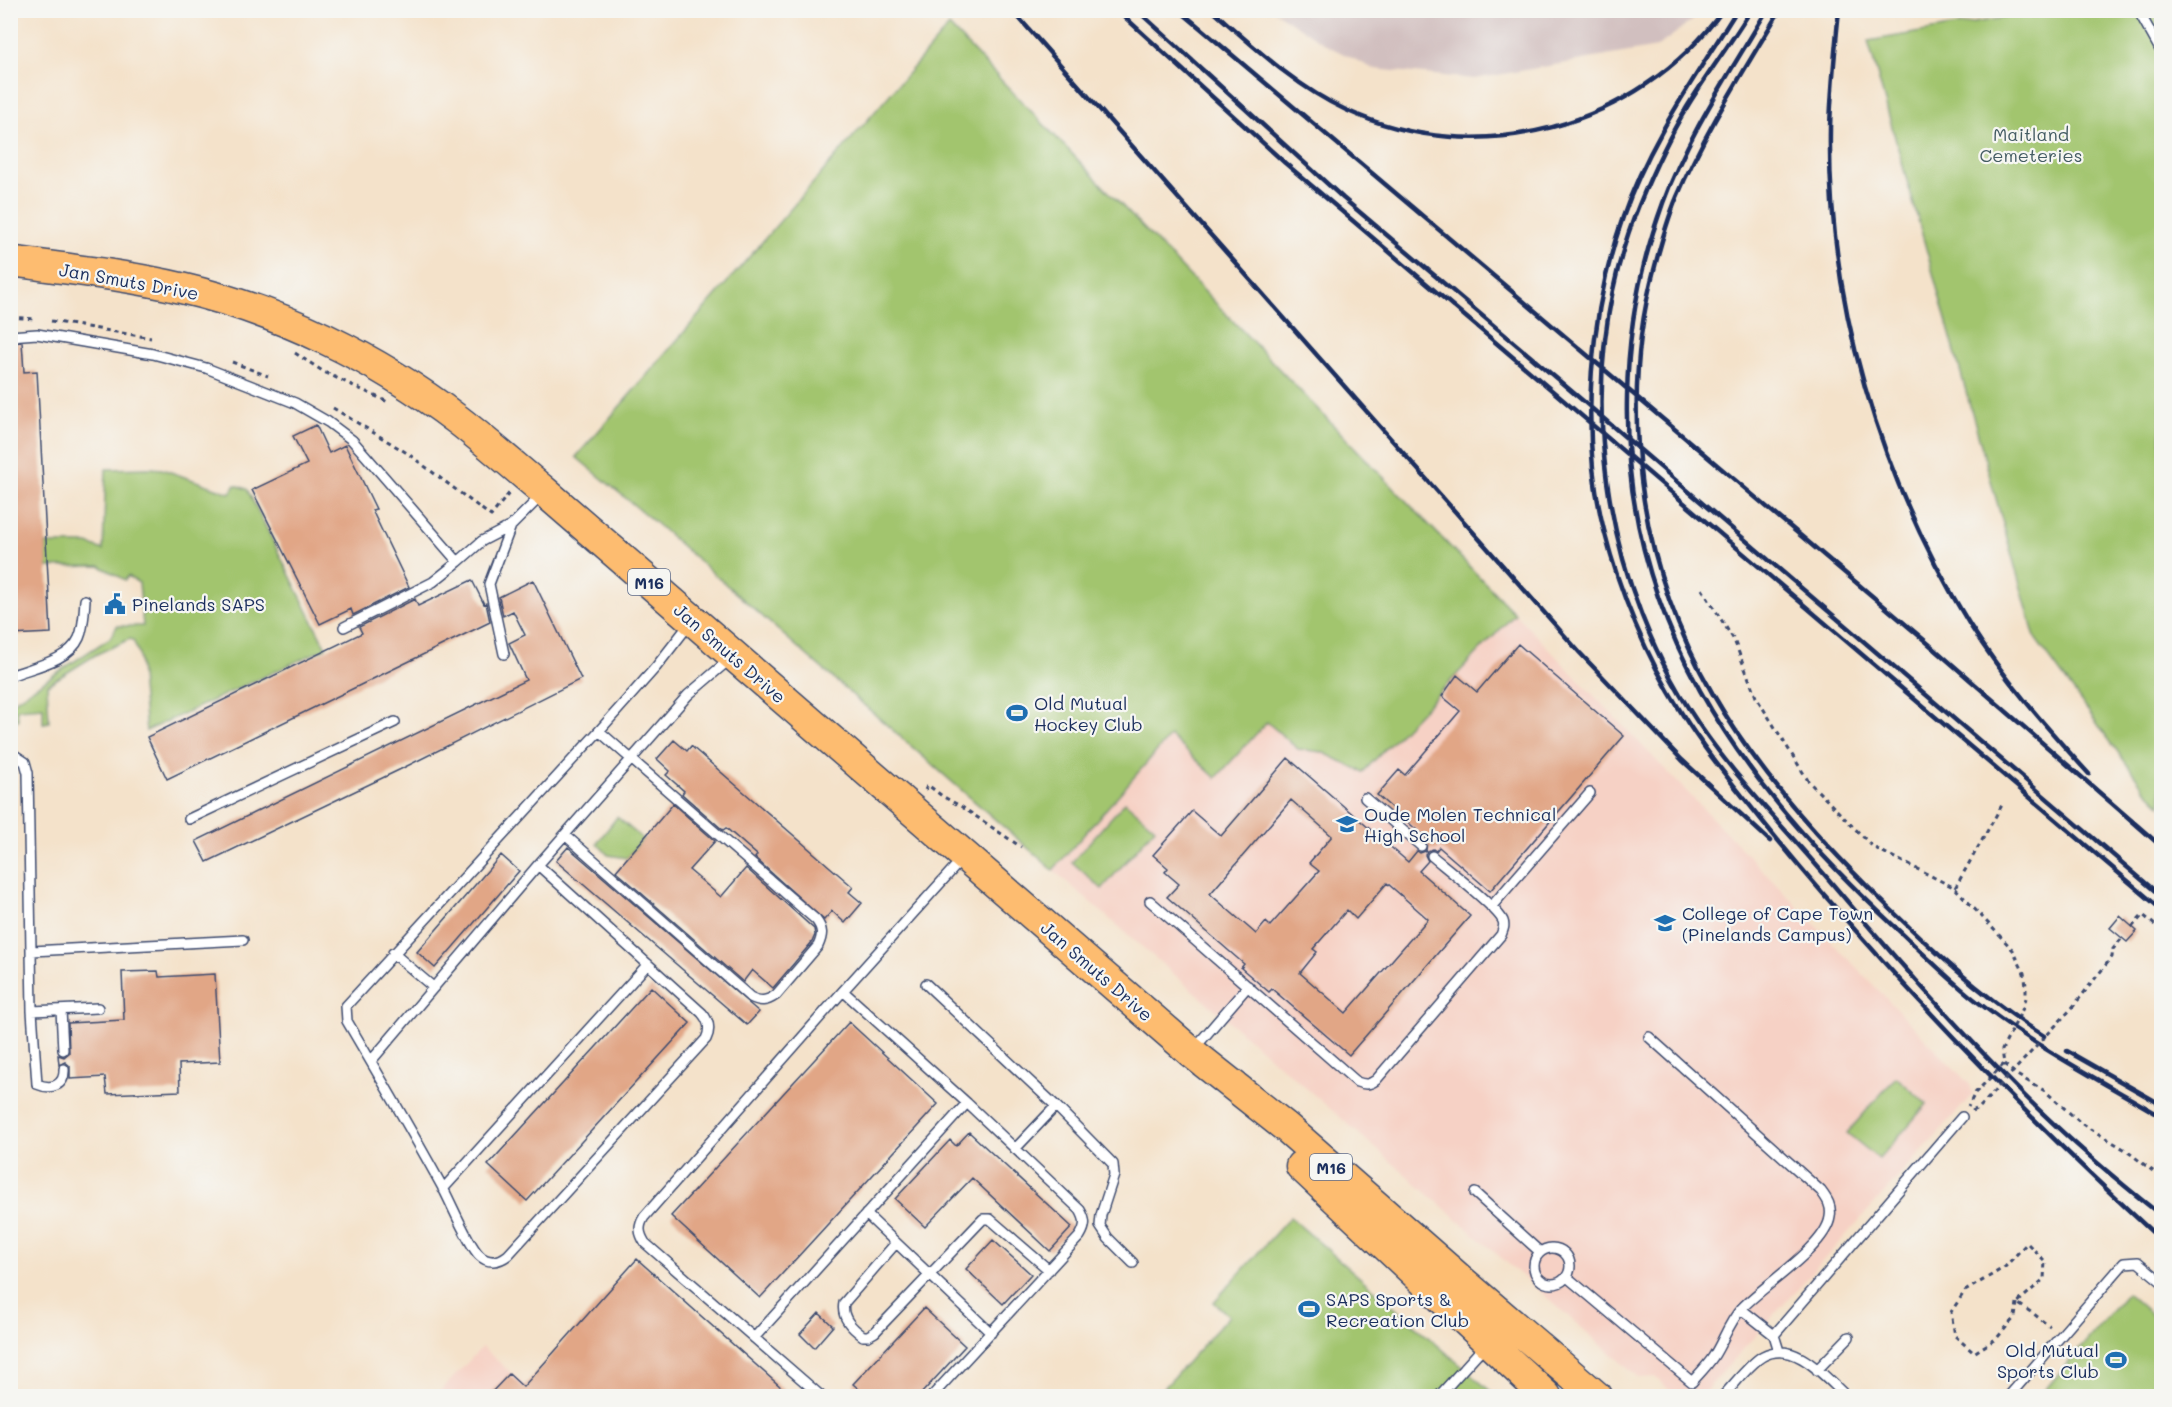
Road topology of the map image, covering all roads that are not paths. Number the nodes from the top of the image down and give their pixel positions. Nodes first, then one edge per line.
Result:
1 (1928, 10) edge
2 (1956, 10) edge
3 (2138, 10) edge
4 (2162, 53) edge
5 (10, 261) edge
6 (10, 336) edge
7 (539, 498) junction
8 (511, 526) junction
9 (458, 562) junction
10 (85, 600) dead end
11 (693, 620) junction
12 (344, 627) dead end
13 (504, 654) dead end
14 (734, 656) junction
15 (10, 676) edge
16 (395, 722) dead end
17 (599, 731) junction
18 (10, 752) edge
19 (632, 760) junction
20 (1590, 793) dead end
21 (1365, 798) dead end
22 (189, 819) dead end
23 (565, 835) junction
24 (1421, 846) dead end
25 (964, 856) junction
26 (1432, 856) dead end
27 (538, 865) junction
28 (1150, 901) dead end
29 (1491, 907) junction
30 (243, 940) dead end
31 (32, 951) junction
32 (393, 953) junction
33 (648, 964) junction
34 (926, 984) dead end
35 (1248, 986) junction
36 (433, 987) junction
37 (843, 991) junction
38 (98, 1008) dead end
39 (61, 1010) junction
40 (32, 1011) junction
41 (1649, 1036) dead end
42 (63, 1050) dead end
43 (1196, 1057) junction
44 (371, 1061) junction
45 (64, 1069) dead end
46 (967, 1103) junction
47 (1056, 1106) junction
48 (1962, 1117) road end
49 (1015, 1149) junction
50 (443, 1189) junction
51 (1475, 1193) dead end
52 (866, 1214) junction
53 (897, 1243) junction
54 (1540, 1252) junction
55 (1133, 1263) dead end
56 (1049, 1270) junction
57 (929, 1274) junction
58 (1567, 1277) junction
59 (2162, 1282) edge
60 (1741, 1309) junction
61 (991, 1333) junction
62 (1774, 1335) junction
63 (1849, 1337) dead end
64 (754, 1338) junction
65 (1487, 1342) junction
66 (1779, 1351) junction
67 (1817, 1370) junction
68 (821, 1396) edge
69 (932, 1396) edge
70 (1439, 1396) edge
71 (1545, 1396) edge
72 (1596, 1396) edge
73 (1723, 1396) edge
74 (1846, 1396) edge
75 (2009, 1396) edge

1 - 2 lane
3 - 4 lane
5 - 7 main road, Jan Smuts Drive / M16
6 - 9 lane
7 - 8 lane
7 - 11 main road, Jan Smuts Drive / M16
8 - 9 lane
8 - 13 lane
9 - 12 lane
10 - 15 lane
11 - 14 main road, Jan Smuts Drive / M16
11 - 17 lane
14 - 19 lane
14 - 25 main road, Jan Smuts Drive / M16
16 - 22 lane
17 - 19 lane
17 - 32 lane
18 - 31 lane
19 - 23 lane
19 - 23 lane
20 - 29 lane
21 - 24 lane
23 - 27 lane
25 - 37 lane
25 - 43 main road, Jan Smuts Drive / M16
26 - 29 lane
27 - 33 lane
27 - 36 lane
28 - 35 lane
29 - 35 lane
30 - 31 lane
31 - 40 lane
32 - 36 lane
32 - 44 lane
33 - 50 lane
33 - 50 lane
34 - 47 lane
35 - 43 lane
36 - 44 lane
37 - 46 lane
37 - 64 lane
38 - 39 lane
39 - 40 lane
39 - 42 lane
40 - 45 lane
41 - 60 lane
43 - 65 main road, Jan Smuts Drive / M16
43 - 72 main road, Jan Smuts Drive / M16
44 - 50 lane
46 - 49 lane
46 - 52 lane
47 - 49 lane
47 - 55 lane
48 - 62 lane
49 - 56 lane
51 - 54 lane
52 - 53 lane
52 - 64 lane
53 - 57 lane
53 - 57 lane
54 - 58 lane
54 - 58 lane
56 - 57 lane
56 - 61 lane
57 - 61 lane
58 - 60 lane
59 - 75 lane
60 - 62 lane
61 - 69 lane
62 - 66 lane
63 - 67 lane
64 - 68 lane
65 - 70 lane
65 - 71 main road, Jan Smuts Drive / M16
66 - 67 lane
66 - 73 lane
67 - 74 lane

